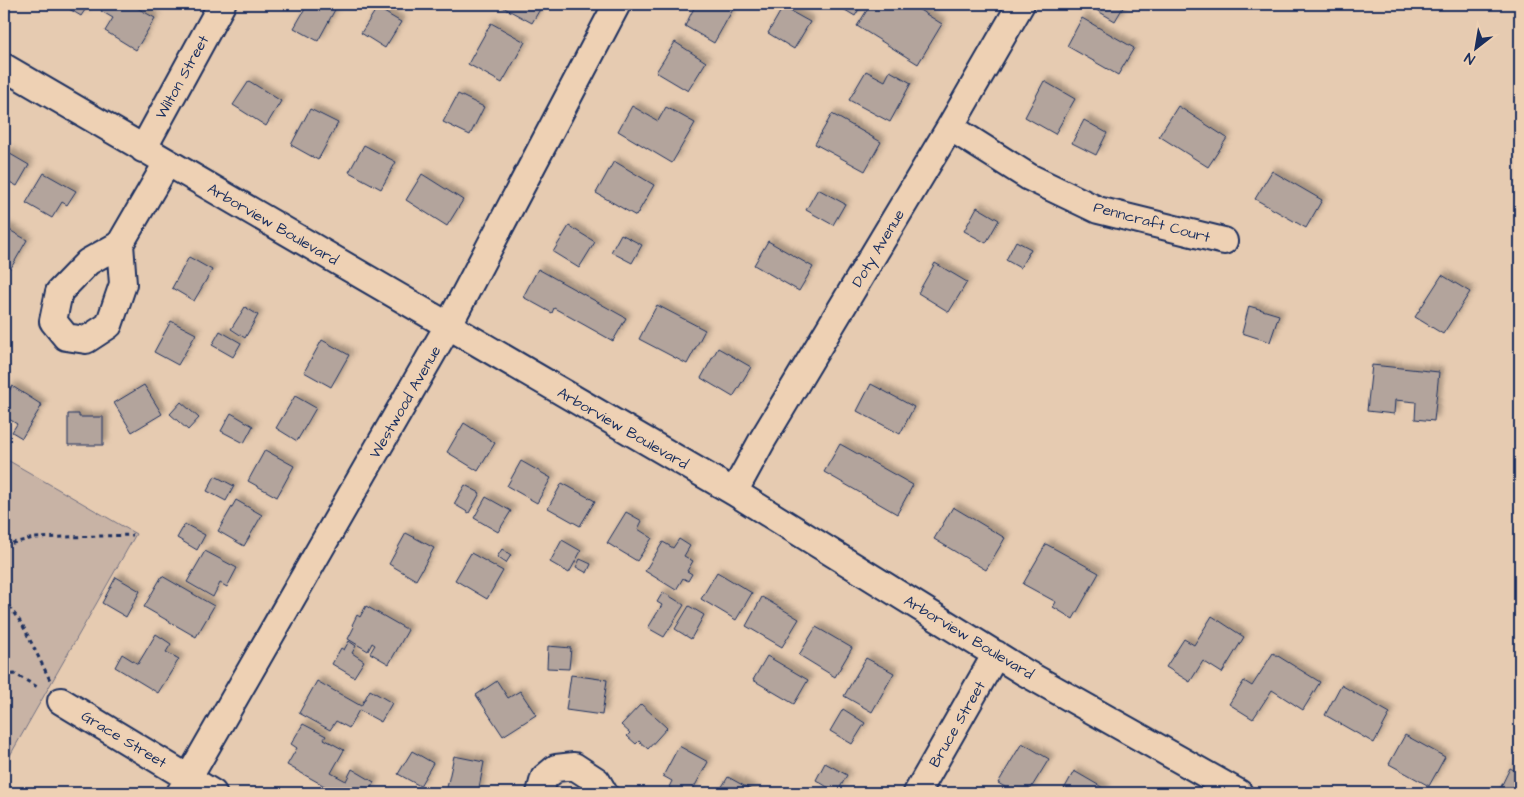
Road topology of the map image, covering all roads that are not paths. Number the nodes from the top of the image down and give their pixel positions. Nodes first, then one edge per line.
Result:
1 (222, 4) edge
2 (618, 4) edge
3 (1021, 4) edge
4 (4, 67) edge
5 (950, 127) junction
6 (143, 149) junction
7 (167, 163) junction
8 (1224, 241) dead end
9 (120, 244) dead end
10 (448, 326) junction
11 (734, 492) junction
12 (996, 654) junction
13 (61, 701) road end
14 (184, 786) edge
15 (213, 793) edge
16 (540, 793) edge
17 (604, 793) edge
18 (917, 793) edge
19 (1239, 793) edge

1 - 6 street, Wilton Street
2 - 10 street, Westwood Avenue
3 - 5 street, Doty Avenue
4 - 6 street, Arborview Boulevard
5 - 8 street, Penncraft Court
5 - 11 street, Doty Avenue
6 - 7 street, Arborview Boulevard
7 - 9 street
7 - 10 street, Arborview Boulevard
10 - 11 street, Arborview Boulevard
10 - 14 street, Westwood Avenue
11 - 12 street, Arborview Boulevard
12 - 18 street, Bruce Street
12 - 19 street, Arborview Boulevard
13 - 14 street, Grace Street
14 - 15 street, Grace Street
16 - 17 street

